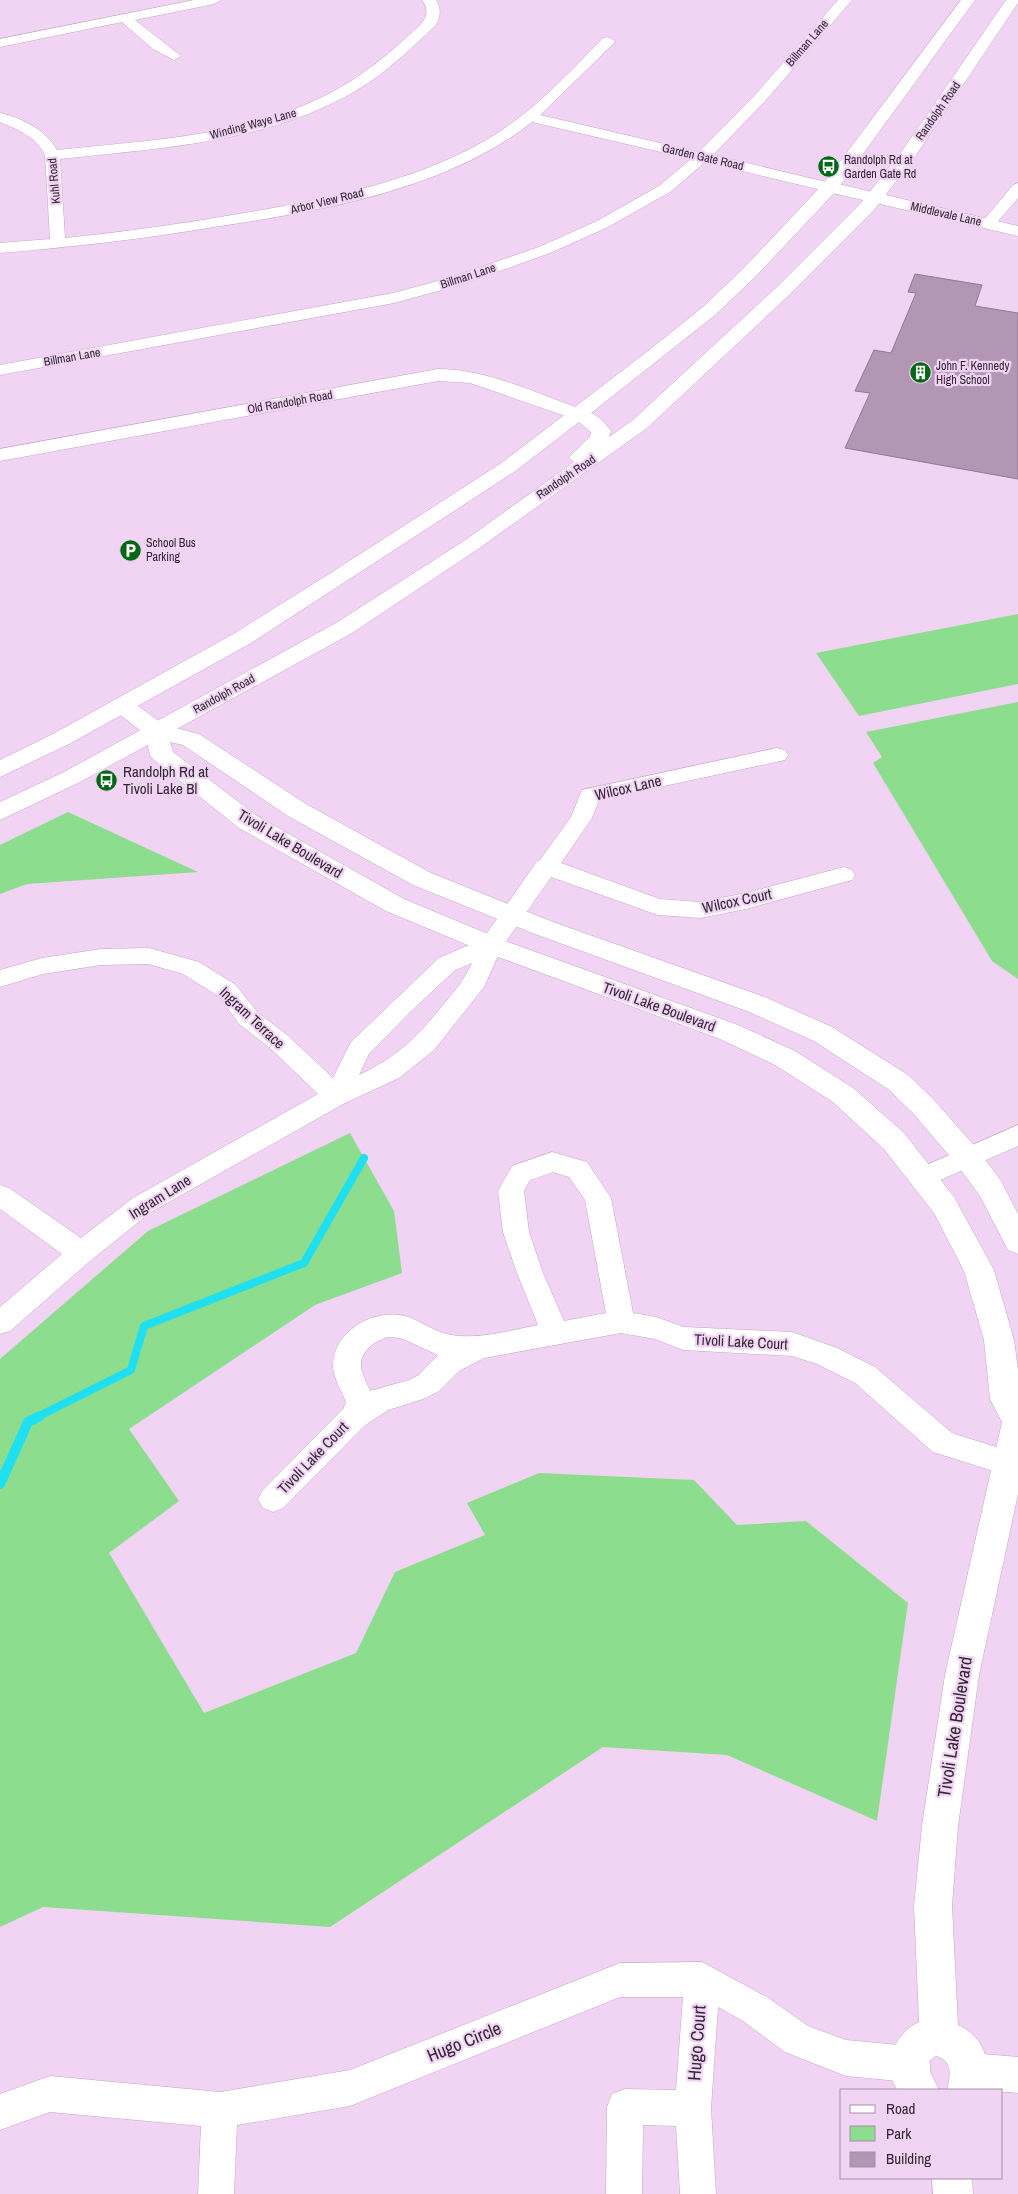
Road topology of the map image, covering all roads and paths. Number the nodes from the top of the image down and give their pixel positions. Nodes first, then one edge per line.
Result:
1 (214, 0) edge
2 (429, 0) edge
3 (846, 0) edge
4 (968, 0) edge
5 (1013, 0) edge
6 (125, 18) junction
7 (608, 41) dead end
8 (0, 43) edge
9 (174, 56) dead end
10 (0, 117) edge
11 (530, 117) junction
12 (52, 155) junction
13 (703, 157) junction
14 (830, 187) junction
15 (1018, 188) edge
16 (875, 198) junction
17 (988, 224) junction
18 (1018, 231) edge
19 (58, 244) junction
20 (0, 248) edge
21 (660, 352) junction
22 (0, 370) edge
23 (577, 414) junction
24 (624, 437) junction
25 (0, 455) edge
26 (534, 499) junction
27 (122, 705) junction
28 (156, 731) junction
29 (777, 756) dead end
30 (0, 770) edge
31 (0, 812) edge
32 (545, 866) junction
33 (844, 875) dead end
34 (512, 915) junction
35 (491, 945) junction
36 (5, 978) edge
37 (336, 1096) junction
38 (1018, 1135) edge
39 (968, 1158) junction
40 (922, 1178) junction
41 (0, 1195) edge
42 (1018, 1242) edge
43 (81, 1253) junction
44 (621, 1322) junction
45 (0, 1323) edge
46 (553, 1333) junction
47 (479, 1347) junction
48 (354, 1417) junction
49 (1018, 1421) edge
50 (1009, 1462) junction
51 (273, 1499) dead end
52 (702, 1979) junction
53 (939, 2037) junction
54 (1018, 2075) edge
55 (914, 2077) edge
56 (970, 2082) edge
57 (693, 2108) junction
58 (220, 2110) junction
59 (0, 2112) edge
60 (952, 2179) edge
61 (216, 2194) edge
62 (624, 2194) edge
63 (698, 2194) edge
64 (953, 2194) edge

1 - 6 street
2 - 12 street, Winding Waye Lane
3 - 13 street, Billman Lane
4 - 14 main road
5 - 16 main road, Randolph Road
6 - 8 street
6 - 9 street
7 - 11 street, Arbor View Road
10 - 12 street, Kuhl Road
11 - 13 street, Garden Gate Road
11 - 19 street, Arbor View Road
12 - 19 street, Kuhl Road
13 - 14 street, Garden Gate Road
13 - 22 street, Billman Lane
14 - 16 main road, Garden Gate Road
14 - 21 main road
15 - 17 street
16 - 17 main road, Middlevale Lane
16 - 24 main road, Randolph Road
17 - 18 main road, Middlevale Lane
19 - 20 street, Arbor View Road
21 - 23 main road
21 - 24 main road
23 - 25 main road, Old Randolph Road
23 - 26 main road, Old Randolph Road
23 - 27 main road
24 - 26 main road, Randolph Road
26 - 28 main road, Randolph Road
27 - 28 main road
27 - 30 main road
28 - 31 main road, Randolph Road
28 - 34 main road
28 - 35 main road, Tivoli Lake Boulevard
29 - 32 street, Wilcox Lane
32 - 33 street, Wilcox Court
32 - 34 street, Wilcox Lane
34 - 35 street, Ingram Lane
34 - 39 main road
35 - 37 street
35 - 37 street, Ingram Lane
35 - 40 main road, Tivoli Lake Boulevard
36 - 37 street, Ingram Terrace
37 - 43 street, Ingram Lane
38 - 39 street
39 - 40 street
39 - 42 main road
40 - 49 main road, Tivoli Lake Boulevard
41 - 43 street
43 - 45 street, Ingram Lane
44 - 46 street, Tivoli Lake Court
44 - 46 street
44 - 50 street, Tivoli Lake Court
46 - 47 street, Tivoli Lake Court
47 - 48 street, Tivoli Lake Court
47 - 48 street, Tivoli Lake Court
48 - 51 street, Tivoli Lake Court
49 - 50 main road, Tivoli Lake Boulevard
50 - 53 main road, Tivoli Lake Boulevard
52 - 55 street
52 - 57 street, Hugo Court
52 - 58 street, Hugo Circle
53 - 55 main road
53 - 56 main road
54 - 56 street
57 - 62 street
57 - 63 street, Hugo Court
58 - 59 street, Hugo Circle
58 - 61 street
60 - 64 main road

